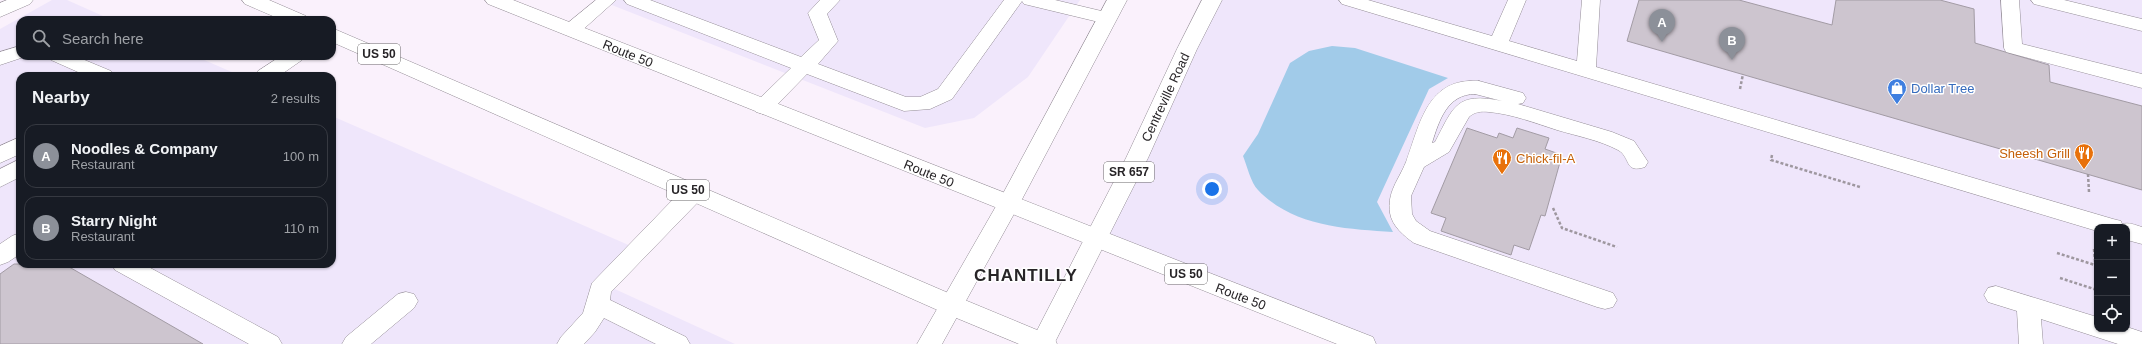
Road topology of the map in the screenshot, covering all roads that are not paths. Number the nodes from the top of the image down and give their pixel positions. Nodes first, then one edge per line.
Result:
1 (23, 0) edge
2 (252, 0) edge
3 (494, 0) edge
4 (607, 0) edge
5 (633, 0) edge
6 (830, 0) edge
7 (1013, 0) edge
8 (1030, 0) edge
9 (1117, 0) edge
10 (1212, 0) edge
11 (1348, 0) edge
12 (1517, 0) edge
13 (1591, 0) edge
14 (2010, 0) edge
15 (2040, 0) edge
16 (0, 10) edge
17 (290, 16) edge
18 (1107, 18) junction
19 (2142, 25) edge
20 (571, 30) junction
21 (336, 36) edge
22 (1498, 45) junction
23 (16, 53) edge
24 (0, 59) edge
25 (67, 60) edge
26 (289, 60) edge
27 (805, 66) junction
28 (1586, 70) junction
29 (95, 72) edge
30 (271, 72) edge
31 (2142, 81) edge
32 (763, 107) junction
33 (11, 144) edge
34 (0, 156) edge
35 (1638, 162) dead end
36 (16, 170) edge
37 (0, 179) edge
38 (694, 192) junction
39 (1008, 204) junction
40 (2103, 224) edge
41 (2130, 232) edge
42 (2142, 236) edge
43 (1097, 238) junction
44 (16, 245) edge
45 (0, 256) edge
46 (130, 268) edge
47 (1996, 296) dead end
48 (1605, 300) dead end
49 (406, 301) dead end
50 (599, 305) junction
51 (951, 305) junction
52 (2028, 305) junction
53 (2094, 326) edge
54 (2111, 332) edge
55 (2142, 342) edge
56 (270, 344) edge
57 (354, 344) edge
58 (569, 344) edge
59 (678, 344) edge
60 (929, 344) edge
61 (1043, 344) edge
62 (1364, 344) edge
63 (2031, 344) edge

1 - 16 main road
2 - 17 main road
3 - 20 main road, Route 50 / US 50
4 - 20 lane
5 - 27 lane
6 - 27 lane
7 - 27 lane
8 - 18 lane
9 - 18 main road
10 - 43 main road, Centreville Road / SR 657
11 - 22 lane
12 - 22 lane
13 - 28 lane
14 - 31 lane
15 - 19 lane
18 - 39 main road
20 - 32 main road, Route 50 / US 50
21 - 38 main road, US 50
22 - 28 lane
23 - 24 lane
25 - 29 lane
26 - 30 lane
27 - 32 lane
28 - 40 lane
32 - 39 main road, Route 50 / US 50
33 - 34 lane
35 - 48 lane
36 - 37 lane
38 - 50 lane
38 - 51 main road, US 50
39 - 43 main road, Route 50 / US 50
39 - 51 main road
41 - 42 lane
43 - 61 main road, Centreville Road / SR 657
43 - 62 main road, Route 50 / US 50
44 - 45 lane
46 - 56 lane
47 - 52 lane
49 - 57 lane
50 - 58 lane
50 - 59 lane
51 - 60 main road
51 - 61 main road, US 50
52 - 53 lane
52 - 63 lane
54 - 55 lane

